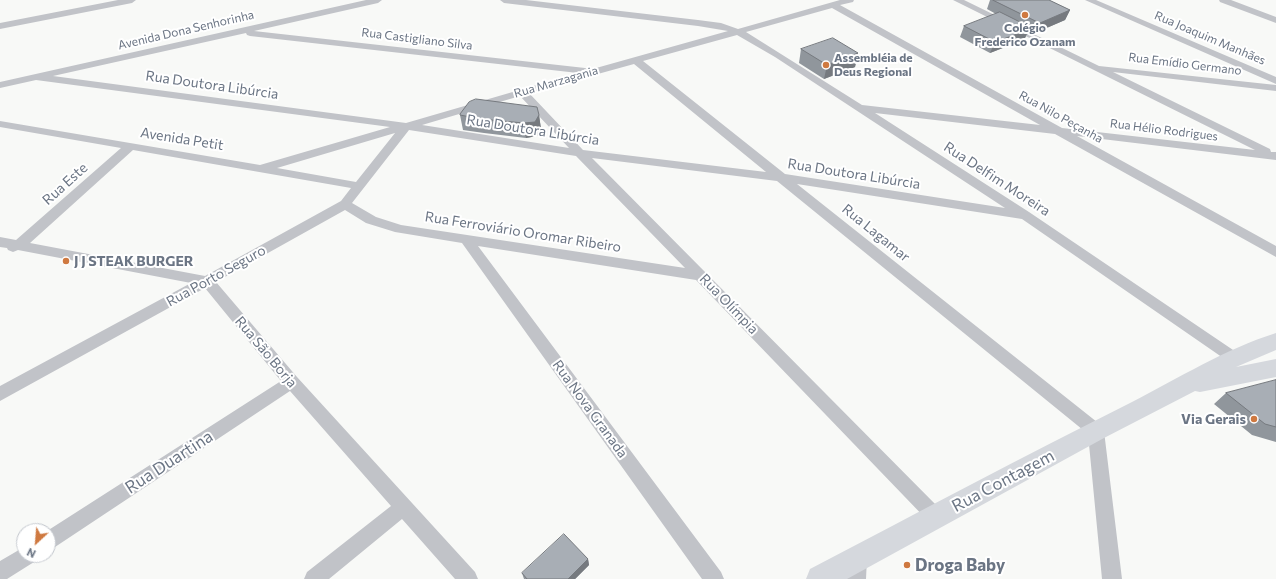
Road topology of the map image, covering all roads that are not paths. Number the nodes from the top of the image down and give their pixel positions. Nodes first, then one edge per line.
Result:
1 (132, 0) edge
2 (378, 0) edge
3 (504, 0) edge
4 (850, 0) edge
5 (957, 0) edge
6 (1089, 0) edge
7 (1222, 0) edge
8 (833, 5) junction
9 (1276, 20) edge
10 (0, 26) edge
11 (239, 31) junction
12 (740, 32) junction
13 (635, 60) junction
14 (1092, 67) junction
15 (592, 72) junction
16 (36, 77) junction
17 (1276, 81) edge
18 (0, 85) edge
19 (1276, 88) edge
20 (522, 92) junction
21 (858, 108) junction
22 (0, 124) edge
23 (406, 126) junction
24 (1060, 131) junction
25 (131, 146) junction
26 (580, 153) junction
27 (1276, 156) edge
28 (264, 168) junction
29 (784, 178) junction
30 (359, 186) junction
31 (345, 204) junction
32 (1024, 215) junction
33 (465, 238) junction
34 (0, 242) edge
35 (19, 246) junction
36 (0, 251) edge
37 (1276, 252) edge
38 (701, 276) junction
39 (207, 281) junction
40 (1276, 341) edge
41 (1234, 358) junction
42 (1276, 368) edge
43 (291, 382) junction
44 (1186, 385) junction
45 (0, 394) edge
46 (1096, 432) junction
47 (403, 507) junction
48 (936, 517) junction
49 (56, 536) edge
50 (16, 562) edge
51 (857, 569) edge
52 (0, 572) edge
53 (314, 579) edge
54 (468, 579) edge
55 (714, 579) edge
56 (820, 579) edge
57 (1112, 579) edge

1 - 10 street
2 - 11 street, Avenida Dona Senhorinha
3 - 12 street, Rua Delfim Moreira
4 - 8 street, Rua Marzagania
5 - 14 street
6 - 17 street, Rua Joaquim Manhães
7 - 9 street
8 - 12 street, Rua Marzagania
8 - 24 street, Rua Nilo Peçanha
11 - 15 street, Rua Castigliano Silva
11 - 16 street, Avenida Dona Senhorinha
12 - 13 street, Rua Marzagania
12 - 21 street, Rua Delfim Moreira
13 - 15 street, Rua Marzagania
13 - 29 street, Rua Lagamar
14 - 19 street, Rua Emídio Germano
14 - 27 street
15 - 20 street, Rua Marzagania
16 - 18 street, Avenida Dona Senhorinha
16 - 23 street, Rua Doutora Libúrcia
20 - 23 street, Rua Marzagania
20 - 26 street, Rua Olímpia
21 - 24 street, Rua Hélio Rodrigues
21 - 32 street, Rua Delfim Moreira
22 - 25 street, Avenida Petit
23 - 26 street, Rua Doutora Libúrcia
23 - 28 street, Rua Marzagania
23 - 30 street, Rua Porto Seguro
24 - 27 street, Rua Hélio Rodrigues
24 - 37 street, Rua Nilo Peçanha
25 - 28 street, Avenida Petit
25 - 35 street, Rua Este
26 - 29 street, Rua Doutora Libúrcia
26 - 38 street, Rua Olímpia
28 - 30 street, Avenida Petit
29 - 32 street, Rua Doutora Libúrcia
29 - 46 street, Rua Lagamar
30 - 31 street, Rua Porto Seguro
31 - 33 street, Rua Ferroviário Oromar Ribeiro
31 - 39 street, Rua Porto Seguro
32 - 41 street, Rua Delfim Moreira
33 - 38 street, Rua Ferroviário Oromar Ribeiro
33 - 55 street, Rua Nova Granada
34 - 35 street
35 - 36 street
35 - 39 street
38 - 48 street, Rua Olímpia
39 - 43 street, Rua São Borja
39 - 45 street, Rua Porto Seguro
40 - 41 street, Rua Contagem
41 - 44 street, Rua Contagem
42 - 44 street, Rua Contagem
43 - 47 street, Rua São Borja
43 - 49 street, Rua Duartina
44 - 46 street, Rua Contagem
46 - 48 street, Rua Contagem
46 - 57 street
47 - 53 street
47 - 54 street, Rua São Borja
48 - 51 street, Rua Contagem
50 - 52 street
51 - 56 street, Rua Contagem

